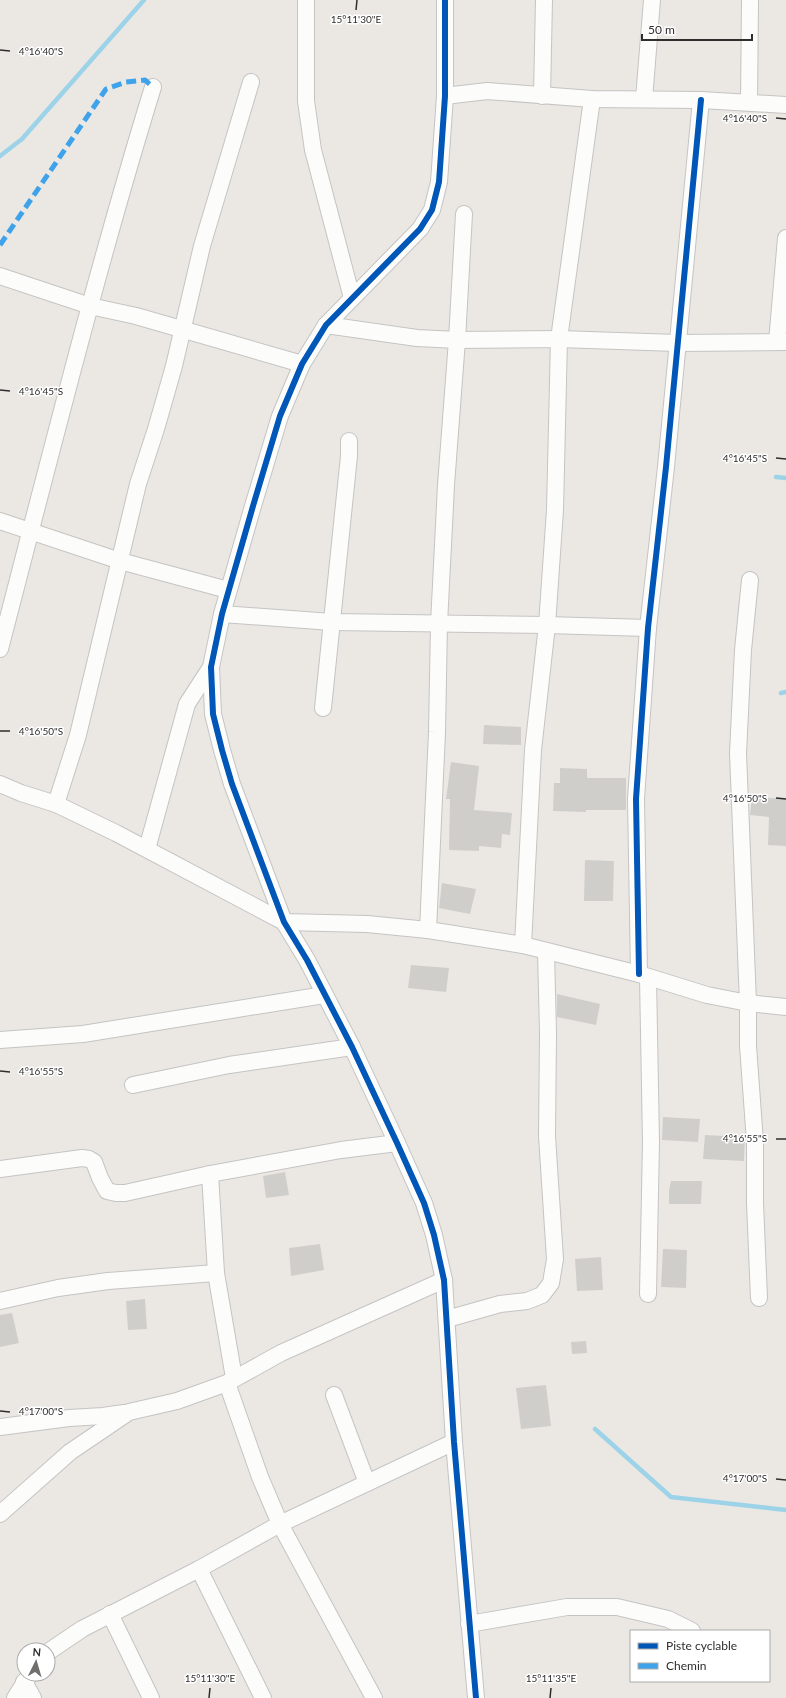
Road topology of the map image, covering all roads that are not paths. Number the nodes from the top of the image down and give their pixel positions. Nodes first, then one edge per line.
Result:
1 (306, 0) edge
2 (445, 0) edge
3 (544, 0) edge
4 (652, 0) edge
5 (750, 0) edge
6 (251, 82) dead end
7 (153, 87) dead end
8 (445, 96) junction
9 (542, 96) junction
10 (592, 99) junction
11 (644, 99) junction
12 (701, 100) junction
13 (749, 102) junction
14 (786, 105) edge
15 (464, 214) dead end
16 (786, 238) edge
17 (0, 276) edge
18 (352, 298) junction
19 (90, 306) junction
20 (326, 325) junction
21 (182, 330) junction
22 (558, 339) junction
23 (457, 340) junction
24 (782, 342) edge
25 (677, 343) junction
26 (302, 364) junction
27 (348, 441) dead end
28 (0, 521) edge
29 (31, 530) junction
30 (120, 561) junction
31 (750, 580) dead end
32 (228, 590) junction
33 (222, 614) junction
34 (332, 622) junction
35 (439, 624) junction
36 (547, 625) junction
37 (648, 628) junction
38 (0, 649) edge
39 (211, 667) junction
40 (323, 708) dead end
41 (0, 784) edge
42 (56, 804) junction
43 (147, 849) junction
44 (284, 922) junction
45 (428, 930) junction
46 (523, 945) junction
47 (546, 951) junction
48 (644, 976) junction
49 (324, 995) junction
50 (748, 1003) junction
51 (786, 1007) edge
52 (0, 1040) edge
53 (352, 1048) junction
54 (133, 1085) dead end
55 (398, 1143) junction
56 (0, 1169) edge
57 (210, 1174) junction
58 (216, 1273) junction
59 (444, 1280) junction
60 (648, 1294) dead end
61 (759, 1298) dead end
62 (0, 1301) edge
63 (447, 1319) junction
64 (231, 1381) junction
65 (334, 1395) dead end
66 (129, 1412) junction
67 (0, 1427) edge
68 (454, 1442) junction
69 (366, 1483) junction
70 (0, 1514) edge
71 (280, 1524) junction
72 (199, 1570) junction
73 (110, 1614) junction
74 (470, 1624) junction
75 (690, 1630) edge
76 (56, 1647) edge
77 (24, 1682) edge
78 (28, 1682) edge
79 (14, 1698) edge
80 (33, 1698) edge
81 (151, 1698) edge
82 (263, 1698) edge
83 (374, 1698) edge
84 (476, 1698) edge

1 - 18 street
2 - 8 street
3 - 9 street
4 - 11 street
5 - 13 street
6 - 21 street
7 - 19 street
8 - 9 street
8 - 18 street
9 - 10 street
10 - 11 street
10 - 22 street
11 - 12 street
12 - 13 street
12 - 25 street
13 - 14 street
15 - 23 street
16 - 24 street
17 - 19 street
18 - 20 street
19 - 21 street
19 - 29 street
20 - 23 street
20 - 26 street
21 - 26 street
21 - 30 street
22 - 23 street
22 - 25 street
22 - 36 street
23 - 35 street
24 - 25 street
25 - 37 street
26 - 32 street
27 - 34 street
28 - 29 street
29 - 30 street
29 - 38 street
30 - 32 street
30 - 42 street
31 - 50 street
32 - 33 street
33 - 34 street
33 - 39 street
34 - 35 street
34 - 40 street
35 - 36 street
35 - 45 street
36 - 37 street
36 - 46 street
37 - 48 street
39 - 43 street
39 - 44 street
41 - 42 street
42 - 43 street
43 - 44 street
44 - 45 street
44 - 49 street
45 - 46 street
46 - 47 street
47 - 48 street
47 - 63 street
48 - 50 street
48 - 60 street
49 - 52 street
49 - 53 street
50 - 51 street
50 - 61 street
53 - 54 street
53 - 55 street
55 - 57 street
55 - 59 street
56 - 57 street
57 - 58 street
58 - 62 street
58 - 64 street
59 - 63 street
59 - 64 street
63 - 68 street
64 - 66 street
64 - 71 street
65 - 69 street
66 - 67 street
66 - 70 street
68 - 69 street
68 - 74 street
69 - 71 street
71 - 72 street
71 - 83 street
72 - 73 street
72 - 82 street
73 - 76 street
73 - 81 street
74 - 75 street
74 - 84 street
77 - 79 street
78 - 80 street

